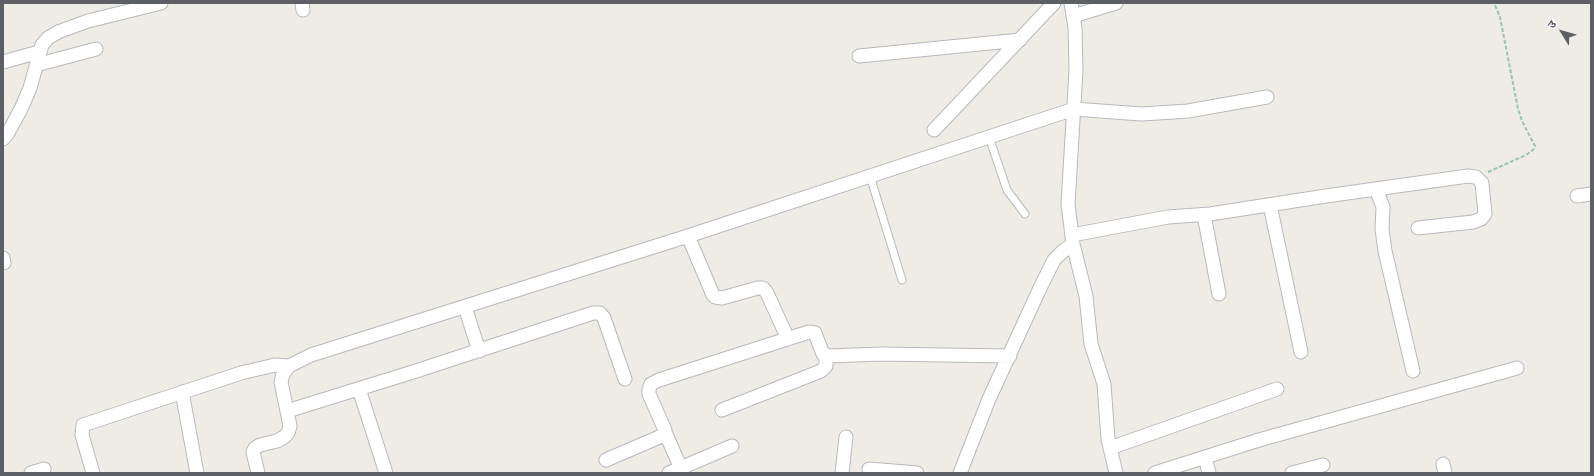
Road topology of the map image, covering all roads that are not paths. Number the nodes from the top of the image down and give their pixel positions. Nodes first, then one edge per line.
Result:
1 (161, 3) edge
2 (1054, 3) edge
3 (1116, 3) edge
4 (1072, 9) edge
5 (1020, 40) junction
6 (96, 49) dead end
7 (39, 52) junction
8 (859, 56) dead end
9 (3, 62) edge
10 (36, 65) junction
11 (1267, 97) dead end
12 (1074, 109) junction
13 (934, 130) dead end
14 (989, 137) junction
15 (3, 139) edge
16 (870, 176) junction
17 (1376, 189) junction
18 (1591, 194) edge
19 (1577, 196) dead end
20 (1270, 205) junction
21 (1024, 214) dead end
22 (1204, 215) junction
23 (1418, 228) dead end
24 (688, 236) junction
25 (1072, 240) junction
26 (902, 280) dead end
27 (1219, 294) dead end
28 (465, 307) junction
29 (788, 339) junction
30 (478, 351) junction
31 (1301, 352) dead end
32 (826, 356) junction
33 (1010, 356) junction
34 (289, 366) junction
35 (1518, 368) dead end
36 (1413, 371) dead end
37 (625, 379) dead end
38 (358, 389) junction
39 (1277, 389) dead end
40 (182, 392) junction
41 (722, 410) dead end
42 (287, 411) junction
43 (665, 432) junction
44 (846, 437) dead end
45 (732, 446) dead end
46 (1110, 448) junction
47 (1205, 457) junction
48 (606, 460) dead end
49 (1323, 466) dead end
50 (869, 469) dead end
51 (678, 471) edge
52 (93, 473) edge
53 (197, 473) edge
54 (258, 473) edge
55 (386, 473) edge
56 (842, 473) edge
57 (917, 473) edge
58 (960, 473) edge
59 (1116, 473) edge
60 (1155, 473) edge
61 (1209, 473) edge
62 (1292, 473) edge

1 - 7 street
2 - 5 street
3 - 4 street
4 - 12 street
5 - 8 street
5 - 13 street
6 - 10 street
7 - 9 street
7 - 10 street
10 - 15 street
11 - 12 street
12 - 14 street
12 - 25 street
14 - 16 street
14 - 21 lane
16 - 24 street
16 - 26 lane
17 - 20 street
17 - 23 street
17 - 36 street
18 - 19 street
20 - 22 street
20 - 31 street
22 - 25 street
22 - 27 street
24 - 28 street
24 - 29 street
25 - 33 street
25 - 46 street
28 - 30 street
28 - 34 street
29 - 32 street
29 - 43 street
30 - 37 street
30 - 38 street
32 - 33 street
32 - 41 street
33 - 58 street
34 - 40 street
34 - 42 street
35 - 47 street
38 - 42 street
38 - 55 street
39 - 46 street
40 - 52 street
40 - 53 street
42 - 54 street
43 - 48 street
43 - 51 street
44 - 56 street
45 - 51 street
46 - 59 street
47 - 60 street
47 - 61 street
49 - 62 street
50 - 57 street

